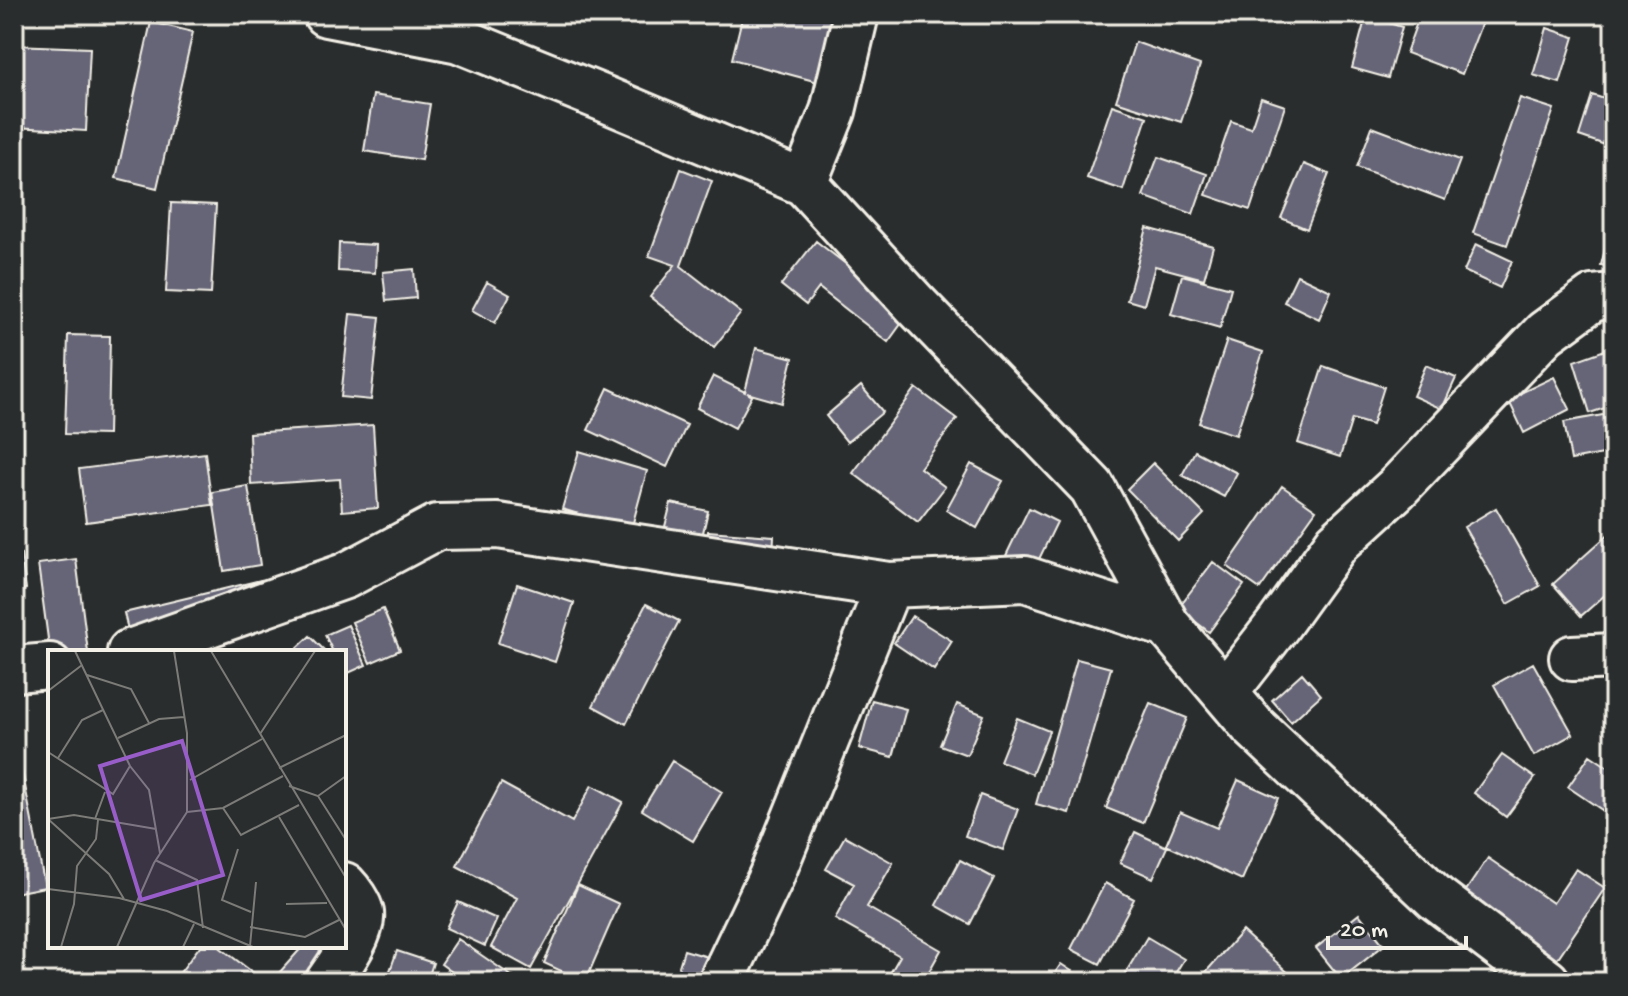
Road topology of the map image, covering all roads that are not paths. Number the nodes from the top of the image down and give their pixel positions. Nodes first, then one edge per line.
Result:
1 (326, 14) edge
2 (856, 14) edge
3 (457, 27) edge
4 (804, 183) junction
5 (1614, 296) edge
6 (889, 585) junction
7 (1167, 625) junction
8 (136, 650) edge
9 (48, 666) edge
10 (14, 669) edge
11 (1225, 693) junction
12 (346, 887) edge
13 (328, 982) edge
14 (721, 982) edge
15 (1547, 982) edge

1 - 3 street
2 - 4 street
3 - 4 street
4 - 7 street
5 - 11 street
6 - 7 street
6 - 8 street
6 - 14 street
7 - 11 street
9 - 10 street
11 - 15 street
12 - 13 street

